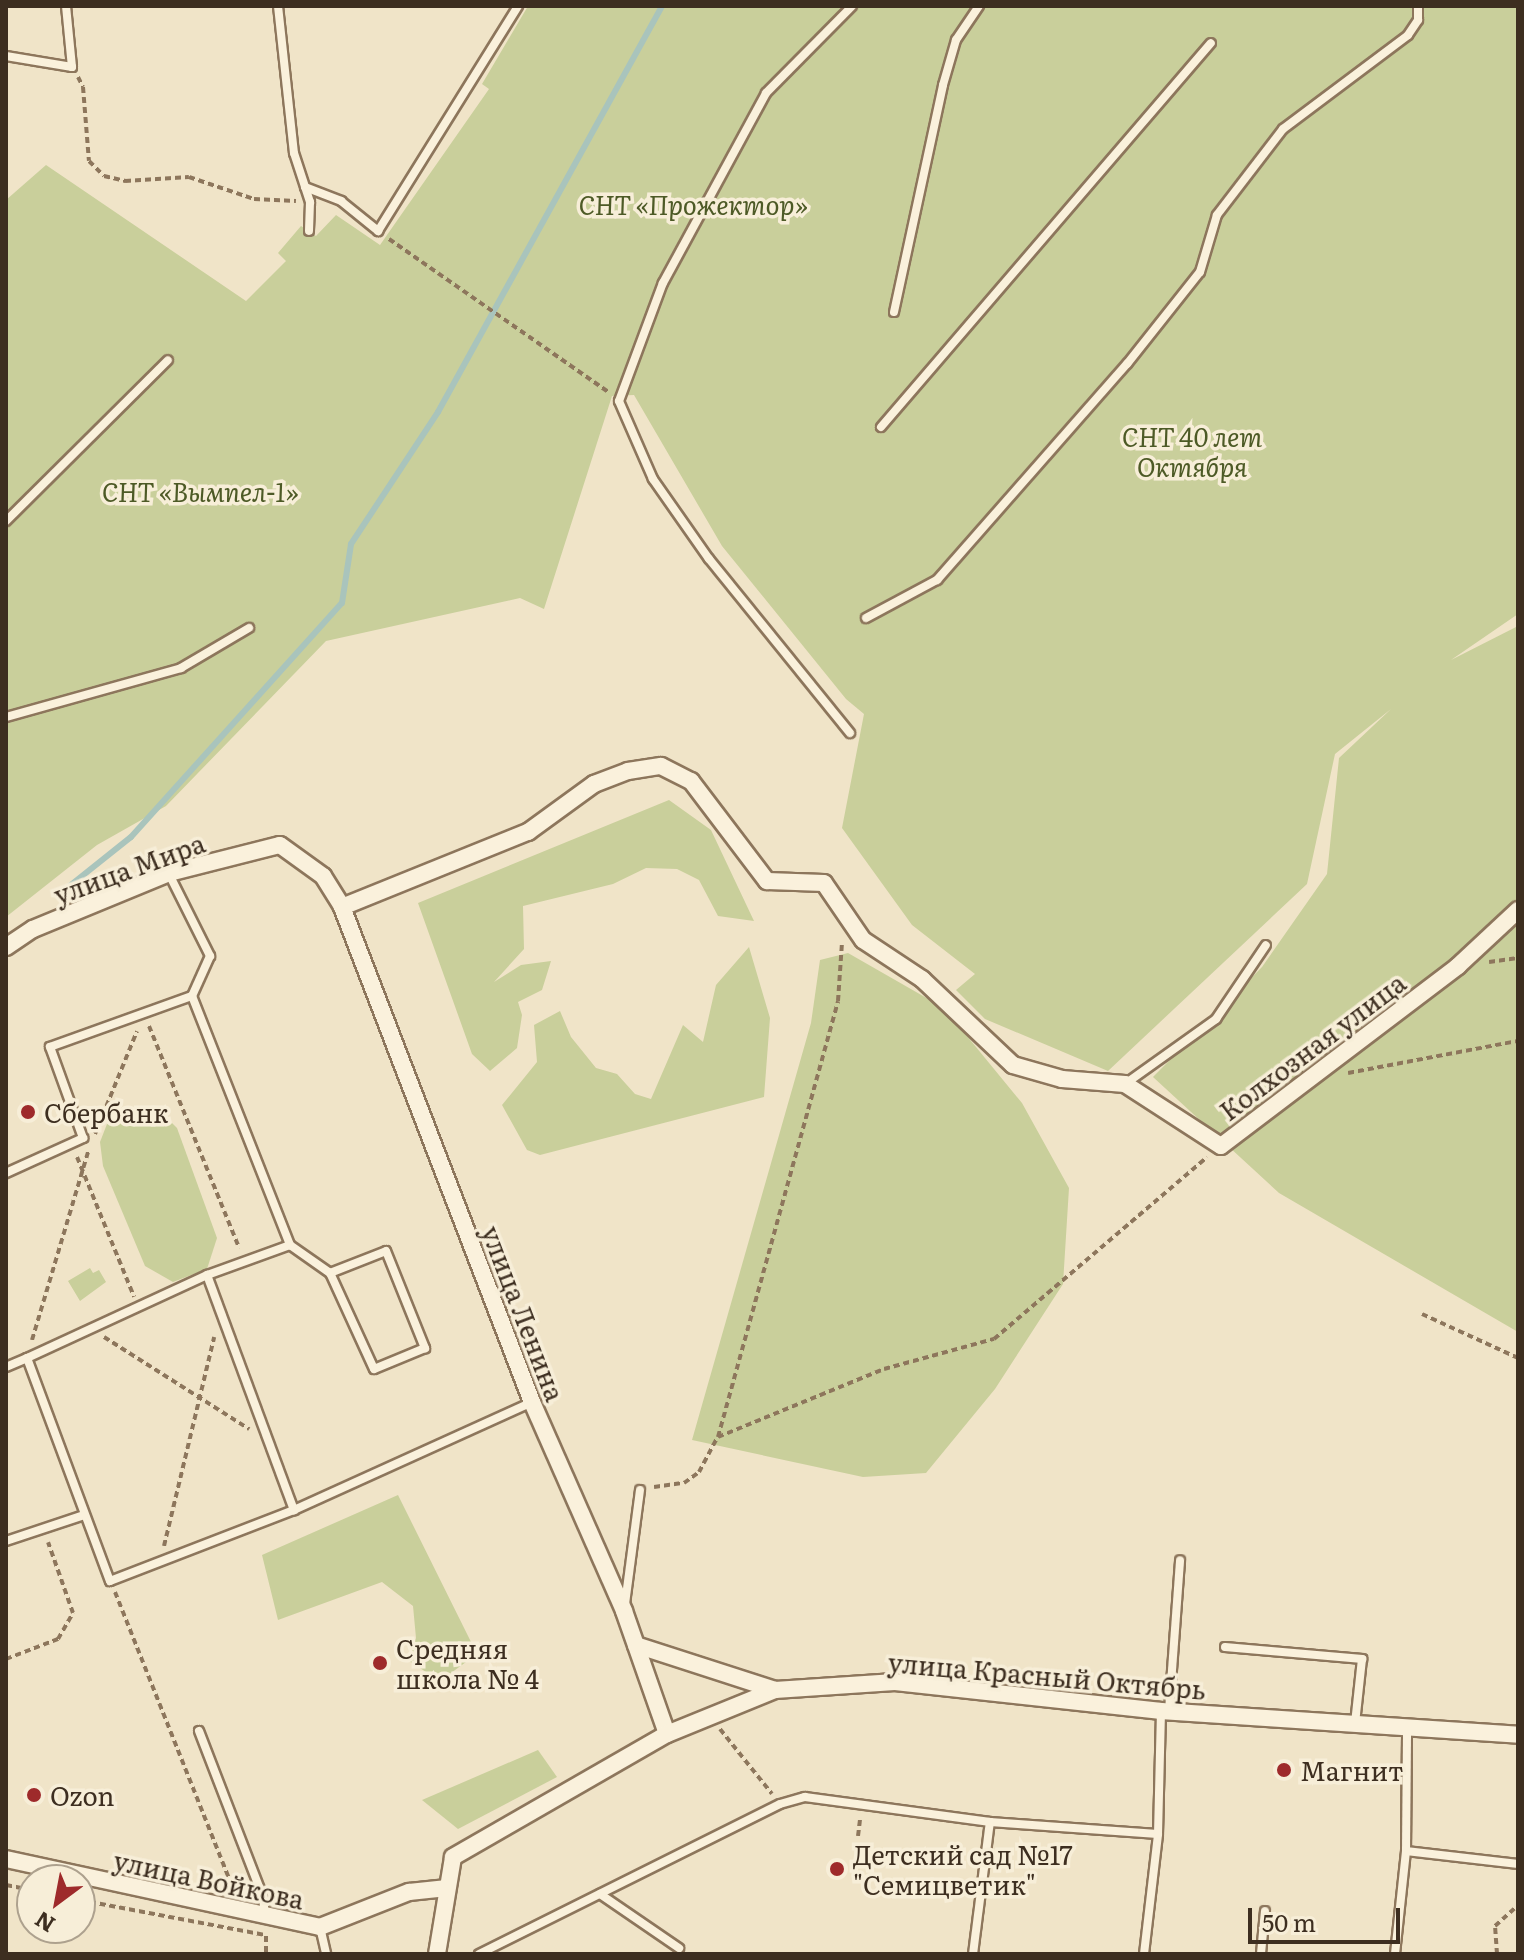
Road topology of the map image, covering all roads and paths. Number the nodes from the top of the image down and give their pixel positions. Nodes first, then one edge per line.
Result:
1 (66, 6) edge
2 (278, 6) edge
3 (518, 6) edge
4 (852, 6) edge
5 (979, 6) edge
6 (1418, 6) edge
7 (1211, 43) dead end
8 (6, 56) edge
9 (72, 67) junction
10 (305, 187) junction
11 (310, 202) junction
12 (309, 231) dead end
13 (378, 231) junction
14 (894, 312) dead end
15 (168, 360) dead end
16 (619, 401) junction
17 (881, 427) dead end
18 (6, 521) edge
19 (866, 618) dead end
20 (249, 628) dead end
21 (6, 717) edge
22 (850, 733) dead end
23 (169, 873) junction
24 (342, 907) junction
25 (1518, 910) edge
26 (843, 937) dead end
27 (1266, 945) dead end
28 (6, 947) edge
29 (192, 996) junction
30 (144, 1013) junction
31 (1518, 1041) edge
32 (1303, 1081) junction
33 (1125, 1084) junction
34 (71, 1143) junction
35 (1221, 1146) junction
36 (81, 1167) junction
37 (6, 1173) edge
38 (290, 1245) junction
39 (244, 1261) junction
40 (330, 1273) junction
41 (207, 1275) junction
42 (138, 1307) junction
43 (221, 1311) junction
44 (1422, 1314) dead end
45 (91, 1329) junction
46 (27, 1358) junction
47 (1518, 1358) edge
48 (6, 1367) edge
49 (199, 1399) junction
50 (532, 1402) junction
51 (718, 1437) junction
52 (268, 1440) junction
53 (640, 1490) joint
54 (294, 1510) junction
55 (84, 1515) junction
56 (44, 1529) junction
57 (6, 1541) edge
58 (1180, 1560) dead end
59 (160, 1561) junction
60 (110, 1581) junction
61 (624, 1611) junction
62 (636, 1645) junction
63 (1225, 1647) dead end
64 (6, 1659) edge
65 (775, 1690) junction
66 (1165, 1711) junction
67 (709, 1715) junction
68 (1355, 1723) junction
69 (1407, 1726) junction
70 (199, 1731) dead end
71 (667, 1734) junction
72 (1518, 1735) edge
73 (780, 1804) junction
74 (990, 1822) junction
75 (1158, 1834) junction
76 (1406, 1851) junction
77 (6, 1859) edge
78 (1518, 1864) edge
79 (445, 1888) junction
80 (600, 1894) junction
81 (237, 1899) dead end
82 (96, 1903) edge
83 (1518, 1905) edge
84 (1265, 1911) dead end
85 (265, 1918) junction
86 (320, 1927) junction
87 (278, 1937) dead end
88 (679, 1948) dead end
89 (326, 1954) edge
90 (437, 1954) edge
91 (479, 1954) edge
92 (973, 1954) edge
93 (1144, 1954) edge
94 (1261, 1954) edge
95 (1395, 1954) edge
96 (1496, 1954) edge

1 - 9 lane
2 - 10 lane
3 - 13 lane
4 - 16 lane
5 - 14 lane
6 - 19 lane
7 - 17 lane
8 - 9 lane
9 - 11 path
10 - 11 lane
10 - 13 lane
11 - 12 lane
13 - 16 path
15 - 18 lane
16 - 22 lane
20 - 21 lane
23 - 24 street, улица Мира
23 - 28 street, улица Мира
23 - 29 lane
24 - 33 street
24 - 50 street, улица Ленина
25 - 32 street, Колхозная улица
26 - 51 path
27 - 33 lane
29 - 30 lane
29 - 38 lane
30 - 34 lane
30 - 36 path
30 - 39 path
31 - 32 path
32 - 35 street, Колхозная улица
33 - 35 street, Колхозная улица
34 - 36 path
34 - 37 lane
35 - 51 path
36 - 42 path
36 - 46 path
38 - 39 lane
38 - 40 lane
39 - 41 lane
40 - 40 lane
41 - 42 lane
41 - 43 lane
42 - 45 lane
43 - 49 path
43 - 52 lane
44 - 47 path
45 - 46 lane
45 - 49 path
46 - 48 lane
46 - 55 lane
49 - 52 path
49 - 59 path
50 - 54 lane
50 - 61 street, улица Ленина
51 - 53 path
52 - 54 lane
53 - 61 lane
54 - 59 lane
55 - 56 lane
55 - 60 lane
56 - 57 lane
56 - 64 path
58 - 66 lane
59 - 60 lane
60 - 81 path
61 - 62 street, улица Ленина
62 - 65 street
62 - 71 street, улица Ленина
63 - 68 lane
65 - 66 street, улица Красный Октябрь
65 - 67 street, улица Красный Октябрь
66 - 68 street, улица Красный Октябрь
66 - 75 lane
67 - 71 street, улица Красный Октябрь
67 - 73 path
68 - 69 street, улица Красный Октябрь
69 - 72 street, улица Красный Октябрь
69 - 76 lane
70 - 85 lane
71 - 79 street, улица Красный Октябрь
73 - 74 lane
73 - 80 lane
74 - 75 lane
74 - 92 lane
75 - 93 lane
76 - 78 lane
76 - 95 lane
77 - 85 street, улица Войкова
79 - 86 street, улица Войкова
79 - 90 street, улица Красный Октябрь
80 - 88 lane
80 - 91 lane
82 - 87 path
83 - 96 path
84 - 94 lane
85 - 86 street, улица Войкова
86 - 89 lane

